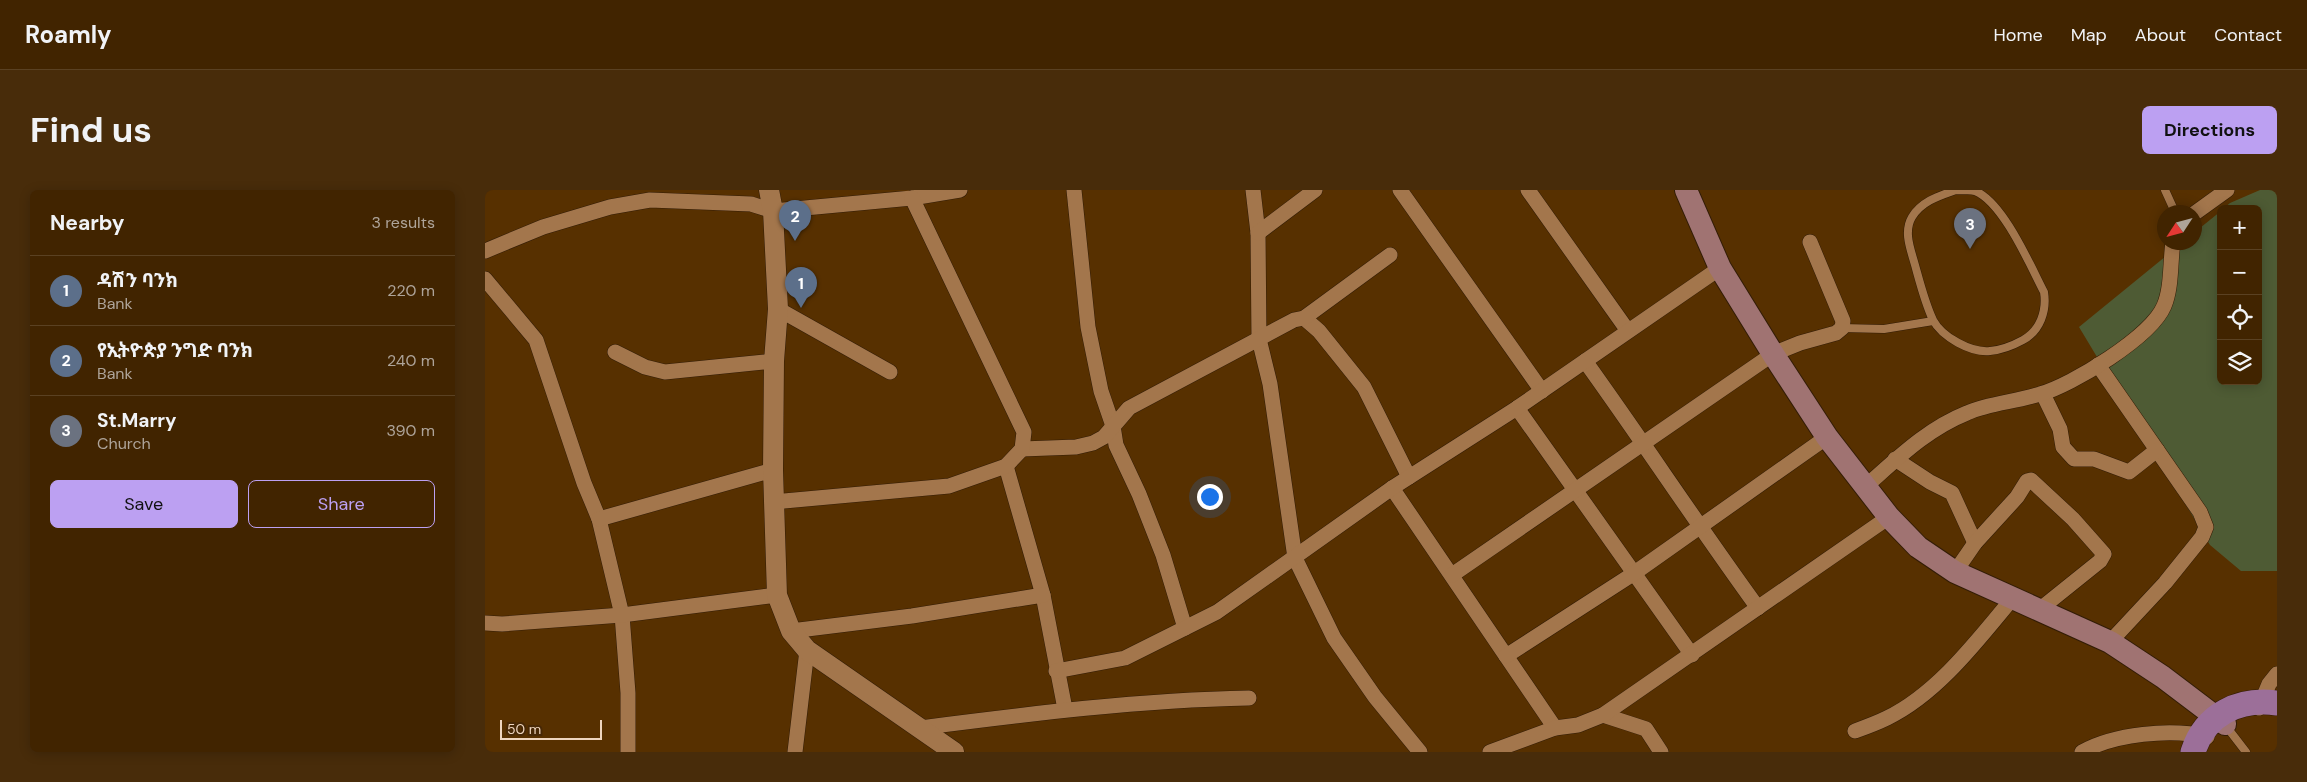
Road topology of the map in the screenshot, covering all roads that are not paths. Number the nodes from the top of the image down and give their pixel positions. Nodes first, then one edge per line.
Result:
1 (769, 190) edge
2 (960, 190) edge
3 (1075, 190) edge
4 (1253, 190) edge
5 (1315, 190) edge
6 (1400, 190) edge
7 (1528, 190) edge
8 (1685, 190) edge
9 (2165, 190) edge
10 (2227, 190) edge
11 (912, 198) junction
12 (2172, 205) edge
13 (2202, 208) edge
14 (773, 211) junction
15 (1258, 233) junction
16 (1810, 242) dead end
17 (2172, 250) edge
18 (485, 251) edge
19 (1390, 255) dead end
20 (1720, 268) junction
21 (485, 278) edge
22 (778, 309) junction
23 (1304, 318) junction
24 (1933, 321) junction
25 (1842, 328) junction
26 (1628, 331) junction
27 (1259, 339) junction
28 (615, 352) dead end
29 (1773, 354) junction
30 (775, 361) junction
31 (1585, 362) junction
32 (2098, 366) junction
33 (890, 372) dead end
34 (1541, 391) junction
35 (2043, 394) junction
36 (1517, 408) junction
37 (1113, 426) junction
38 (1827, 436) junction
39 (1645, 444) junction
40 (1022, 449) junction
41 (2157, 450) junction
42 (1895, 460) junction
43 (1006, 466) junction
44 (773, 470) junction
45 (1409, 477) junction
46 (1866, 486) junction
47 (1392, 488) junction
48 (1577, 491) junction
49 (773, 502) junction
50 (1889, 517) junction
51 (599, 519) junction
52 (1699, 527) junction
53 (1975, 543) junction
54 (1295, 558) junction
55 (1955, 572) junction
56 (1633, 574) junction
57 (1452, 575) junction
58 (777, 595) junction
59 (1043, 595) junction
60 (2012, 599) junction
61 (1757, 608) junction
62 (2039, 610) junction
63 (622, 615) junction
64 (485, 623) edge
65 (1185, 628) junction
66 (791, 631) junction
67 (2110, 642) junction
68 (807, 650) junction
69 (1692, 655) junction
70 (1506, 656) junction
71 (1056, 671) junction
72 (2277, 674) edge
73 (1249, 698) dead end
74 (2268, 707) edge
75 (1065, 709) junction
76 (1603, 715) junction
77 (919, 728) junction
78 (1555, 728) junction
79 (1855, 731) dead end
80 (2208, 736) edge
81 (628, 752) edge
82 (795, 752) edge
83 (954, 752) edge
84 (1420, 752) edge
85 (1490, 752) edge
86 (1661, 752) edge
87 (2081, 752) edge
88 (2246, 752) edge

1 - 14 street
2 - 11 street
3 - 37 street
4 - 15 street
5 - 15 street
6 - 34 street
7 - 26 street
8 - 20 main road
9 - 12 lane
10 - 13 street
11 - 14 street
11 - 40 street
14 - 18 street
14 - 22 street
15 - 27 street
16 - 25 street
17 - 32 street
19 - 23 street
20 - 26 street
20 - 29 main road
21 - 51 street
22 - 30 street
22 - 33 street
23 - 27 street
23 - 45 street
24 - 24 lane
24 - 25 lane
25 - 29 street
26 - 31 street
27 - 37 street
27 - 54 street
28 - 30 street
29 - 38 main road
29 - 39 street
30 - 44 street
31 - 34 street
31 - 39 street
32 - 35 street
32 - 41 street
34 - 36 street
35 - 41 street
35 - 42 street
36 - 45 street
36 - 48 street
37 - 40 street
37 - 65 street
38 - 46 main road
38 - 52 street
39 - 48 street
39 - 52 street
40 - 43 street
41 - 67 street
42 - 46 street
42 - 53 street
43 - 49 street
43 - 59 street
44 - 49 street
44 - 51 street
45 - 47 street
46 - 50 main road
47 - 54 street
47 - 57 street
48 - 56 street
48 - 57 street
49 - 58 street
50 - 55 main road
50 - 61 street
51 - 63 street
52 - 56 street
52 - 61 street
53 - 55 street
53 - 62 street
54 - 65 street
54 - 84 street
55 - 60 main road
56 - 69 street
56 - 70 street
57 - 70 street
58 - 63 street
58 - 66 street
59 - 66 street
59 - 71 street
60 - 62 main road
60 - 79 street
61 - 69 street
62 - 67 main road
63 - 64 street
63 - 81 street
65 - 71 street
66 - 68 street
67 - 80 main road
68 - 77 street
68 - 82 street
69 - 76 street
70 - 78 street
71 - 75 street
72 - 74 street
73 - 75 street
74 - 80 main road
75 - 77 street
76 - 78 street
76 - 86 street
77 - 83 street
78 - 85 street
80 - 87 street
80 - 88 lane

